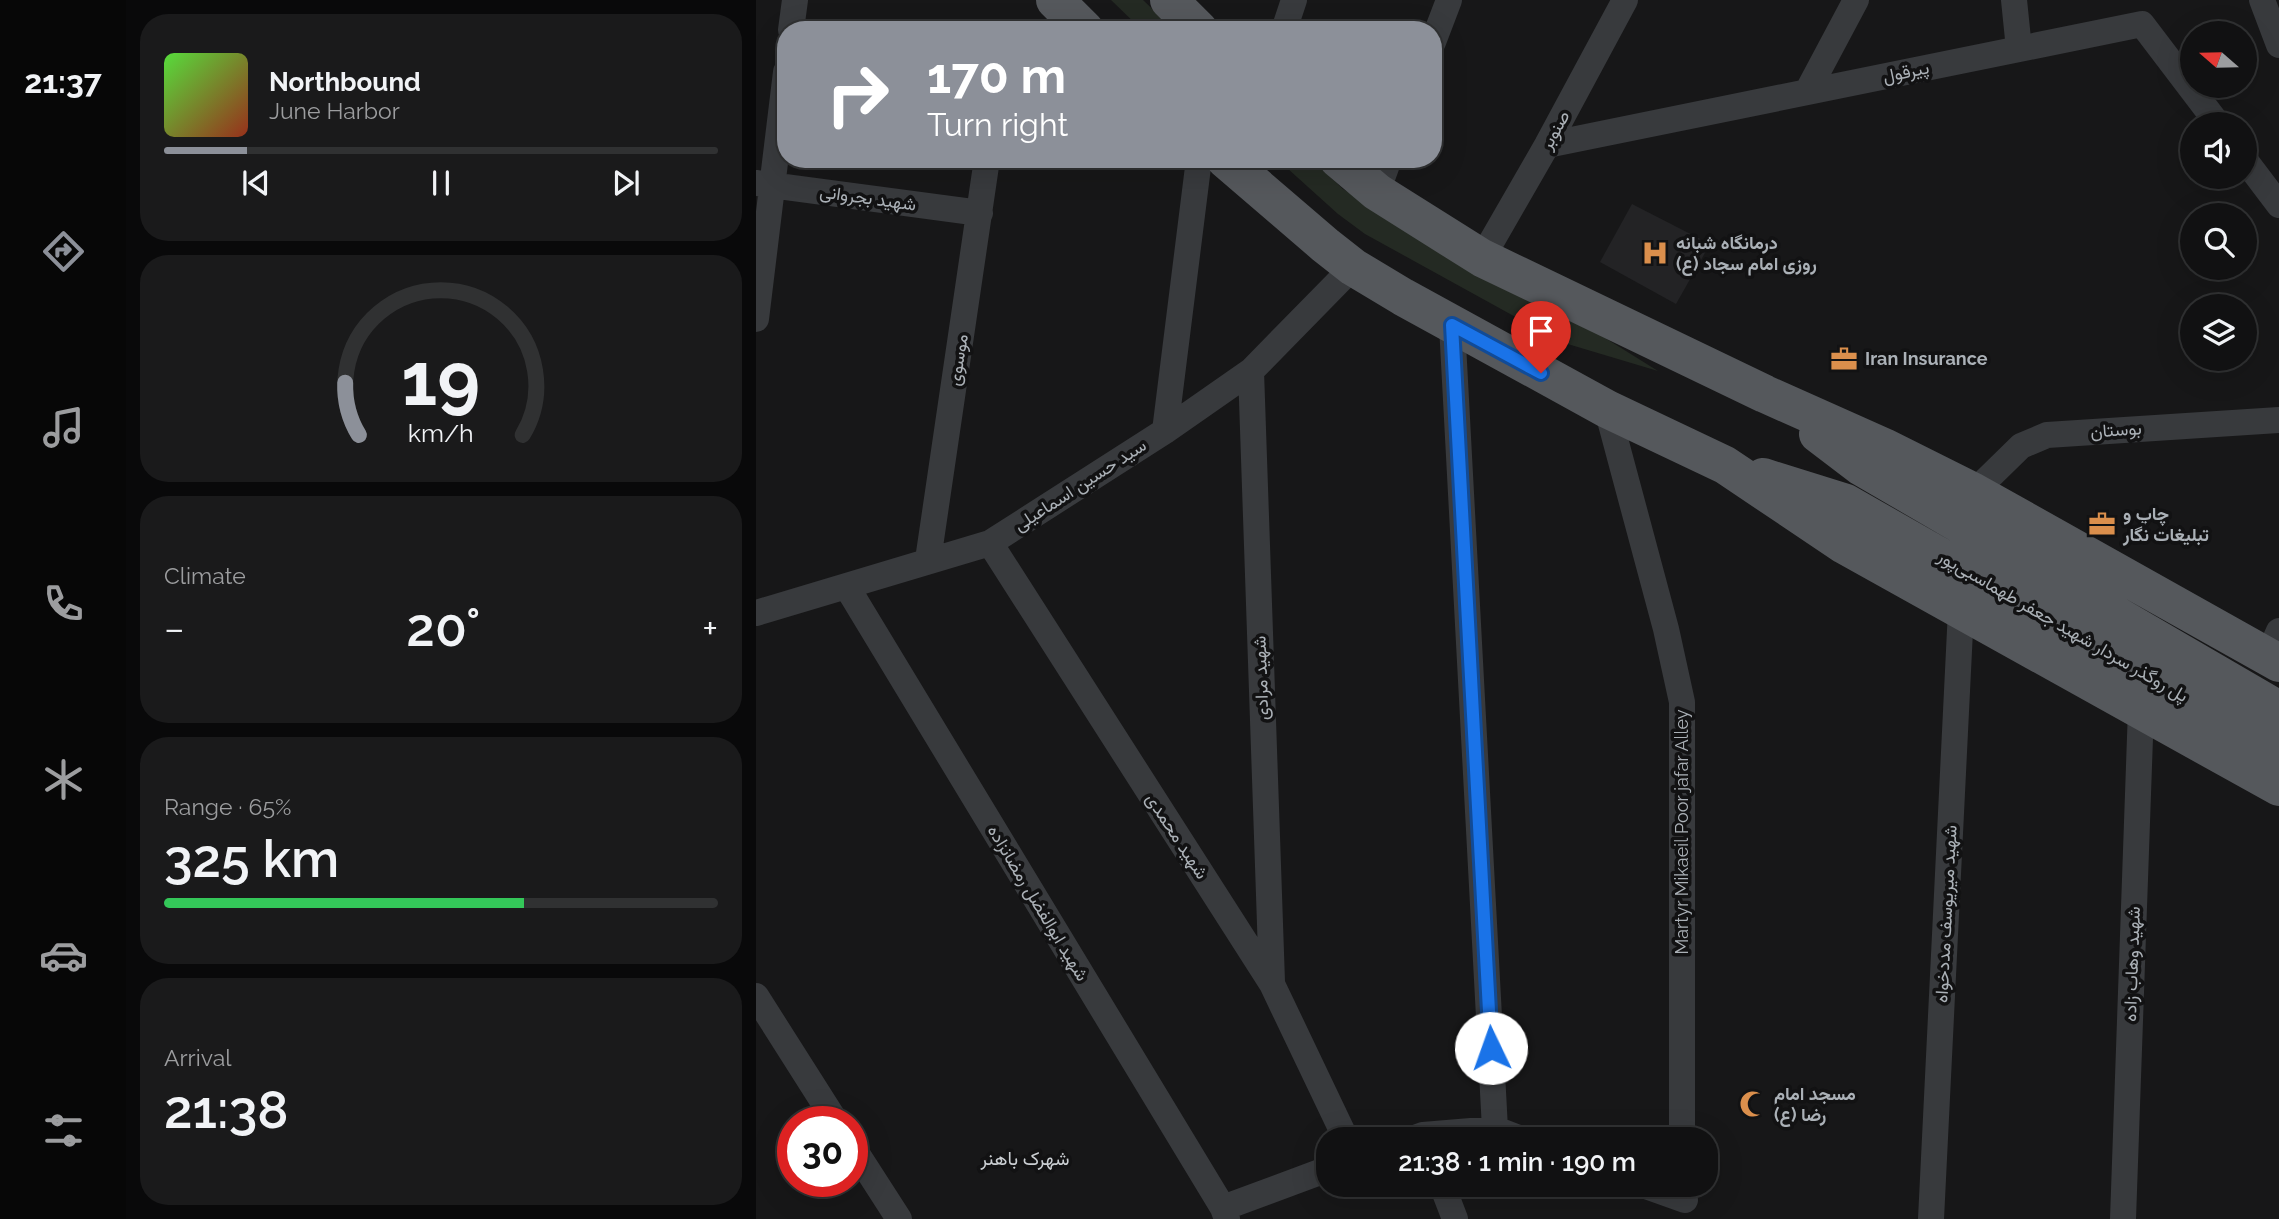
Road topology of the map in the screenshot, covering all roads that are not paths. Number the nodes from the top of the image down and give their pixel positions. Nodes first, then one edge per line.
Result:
1 (795, 0) edge
2 (1055, 0) edge
3 (1169, 0) edge
4 (1294, 0) edge
5 (1449, 0) edge
6 (1625, 0) edge
7 (1856, 0) edge
8 (2014, 0) edge
9 (2262, 0) edge
10 (792, 21) edge
11 (1076, 21) edge
12 (1190, 21) edge
13 (1286, 21) edge
14 (1441, 21) edge
15 (2279, 45) edge
16 (2020, 48) junction
17 (1807, 92) junction
18 (2209, 112) edge
19 (777, 118) edge
20 (1547, 145) junction
21 (986, 168) edge
22 (1198, 168) edge
23 (1235, 168) edge
24 (1362, 168) edge
25 (1383, 176) edge
26 (2257, 176) edge
27 (764, 184) edge
28 (2279, 205) edge
29 (980, 213) junction
30 (1482, 258) junction
31 (1353, 267) junction
32 (756, 319) edge
33 (1452, 325) junction
34 (1251, 371) junction
35 (1765, 394) junction
36 (1607, 409) junction
37 (2279, 420) edge
38 (1165, 430) junction
39 (1725, 465) junction
40 (1974, 492) junction
41 (990, 543) junction
42 (928, 560) junction
43 (847, 587) junction
44 (1961, 610) junction
45 (756, 613) edge
46 (2275, 650) edge
47 (2140, 709) junction
48 (2279, 710) edge
49 (2279, 750) edge
50 (2279, 787) edge
51 (1272, 984) junction
52 (756, 996) edge
53 (826, 1106) edge
54 (1340, 1127) edge
55 (1495, 1127) edge
56 (1682, 1127) edge
57 (868, 1171) edge
58 (1316, 1174) edge
59 (1447, 1197) edge
60 (1225, 1214) edge
61 (899, 1219) edge
62 (1455, 1219) edge
63 (1931, 1219) edge
64 (2123, 1219) edge

1 - 10 street
2 - 11 main road
3 - 12 main road
4 - 13 street
5 - 14 street
6 - 20 street, صنوبر
7 - 17 street
8 - 16 street
9 - 15 street
16 - 17 street, پیرقول
16 - 18 street, پیرقول
17 - 20 street, پیرقول
19 - 27 street
20 - 30 street, صنوبر
21 - 29 street, موسوی
22 - 38 street
23 - 31 main road
24 - 25 main road
25 - 30 main road
26 - 28 street
27 - 29 street, شهید بجروانی
27 - 32 street
29 - 42 street, موسوی
30 - 35 main road
31 - 33 main road
31 - 34 street, سید حسین اسماعیلی
33 - 36 main road
33 - 55 street
34 - 38 street, سید حسین اسماعیلی
34 - 51 street, شهید مرادی
35 - 40 main road
35 - 48 main road, پل روگذر سردار شهید جعفر طهماسبی‌پور
36 - 39 main road
36 - 56 street, Martyr Mikaeil Poor jafar Alley
37 - 40 street, بوستان
38 - 41 street, سید حسین اسماعیلی
39 - 44 main road
39 - 49 main road, پل روگذر سردار شهید جعفر طهماسبی‌پور
40 - 46 main road
41 - 42 street, سید حسین اسماعیلی
41 - 51 street, شهید محمدی
42 - 43 street, سید حسین اسماعیلی
43 - 45 street, سید حسین اسماعیلی
43 - 60 street, شهید ابوالفضل رمضانزاده
44 - 47 main road
44 - 63 street, شهید میریوسف مددخواه
47 - 50 main road
47 - 64 street, شهید وهاب زاده
51 - 54 street, شهید محمدی
52 - 53 street
57 - 61 street
58 - 60 street
59 - 62 street

